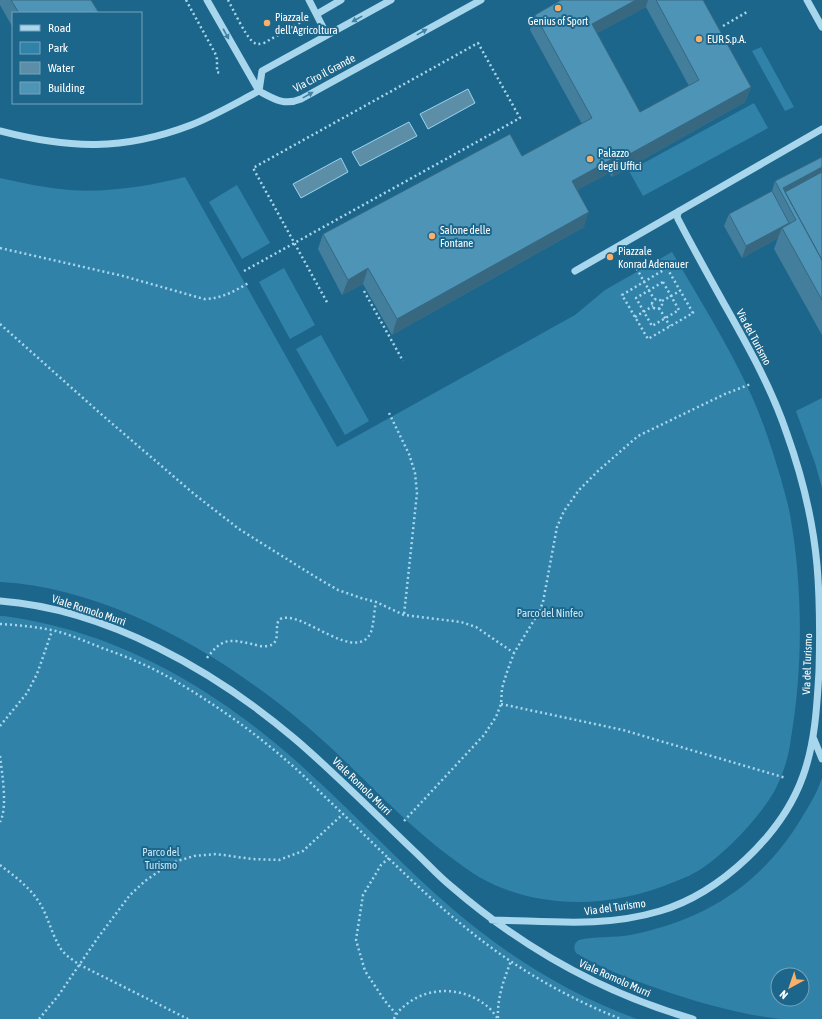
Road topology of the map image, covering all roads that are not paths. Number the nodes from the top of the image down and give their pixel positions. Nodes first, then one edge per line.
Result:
1 (207, 0) edge
2 (309, 0) edge
3 (341, 0) edge
4 (391, 0) edge
5 (480, 0) edge
6 (807, 0) edge
7 (317, 14) junction
8 (822, 27) edge
9 (327, 35) junction
10 (259, 91) junction
11 (822, 129) edge
12 (0, 131) edge
13 (679, 211) junction
14 (575, 271) dead end
15 (0, 601) edge
16 (813, 737) junction
17 (822, 759) edge
18 (492, 920) junction
19 (693, 1019) edge

1 -> 10 street
2 - 7 street
3 - 7 street
4 -> 9 street
10 -> 5 street, Via Ciro il Grande
6 - 8 street
7 - 9 street
9 - 10 street
10 - 12 street
11 - 13 street
13 - 14 street
13 - 16 street, Via del Turismo
15 - 18 street, Viale Romolo Murri
16 - 17 street
16 - 18 street, Via del Turismo
18 - 19 street, Viale Romolo Murri

